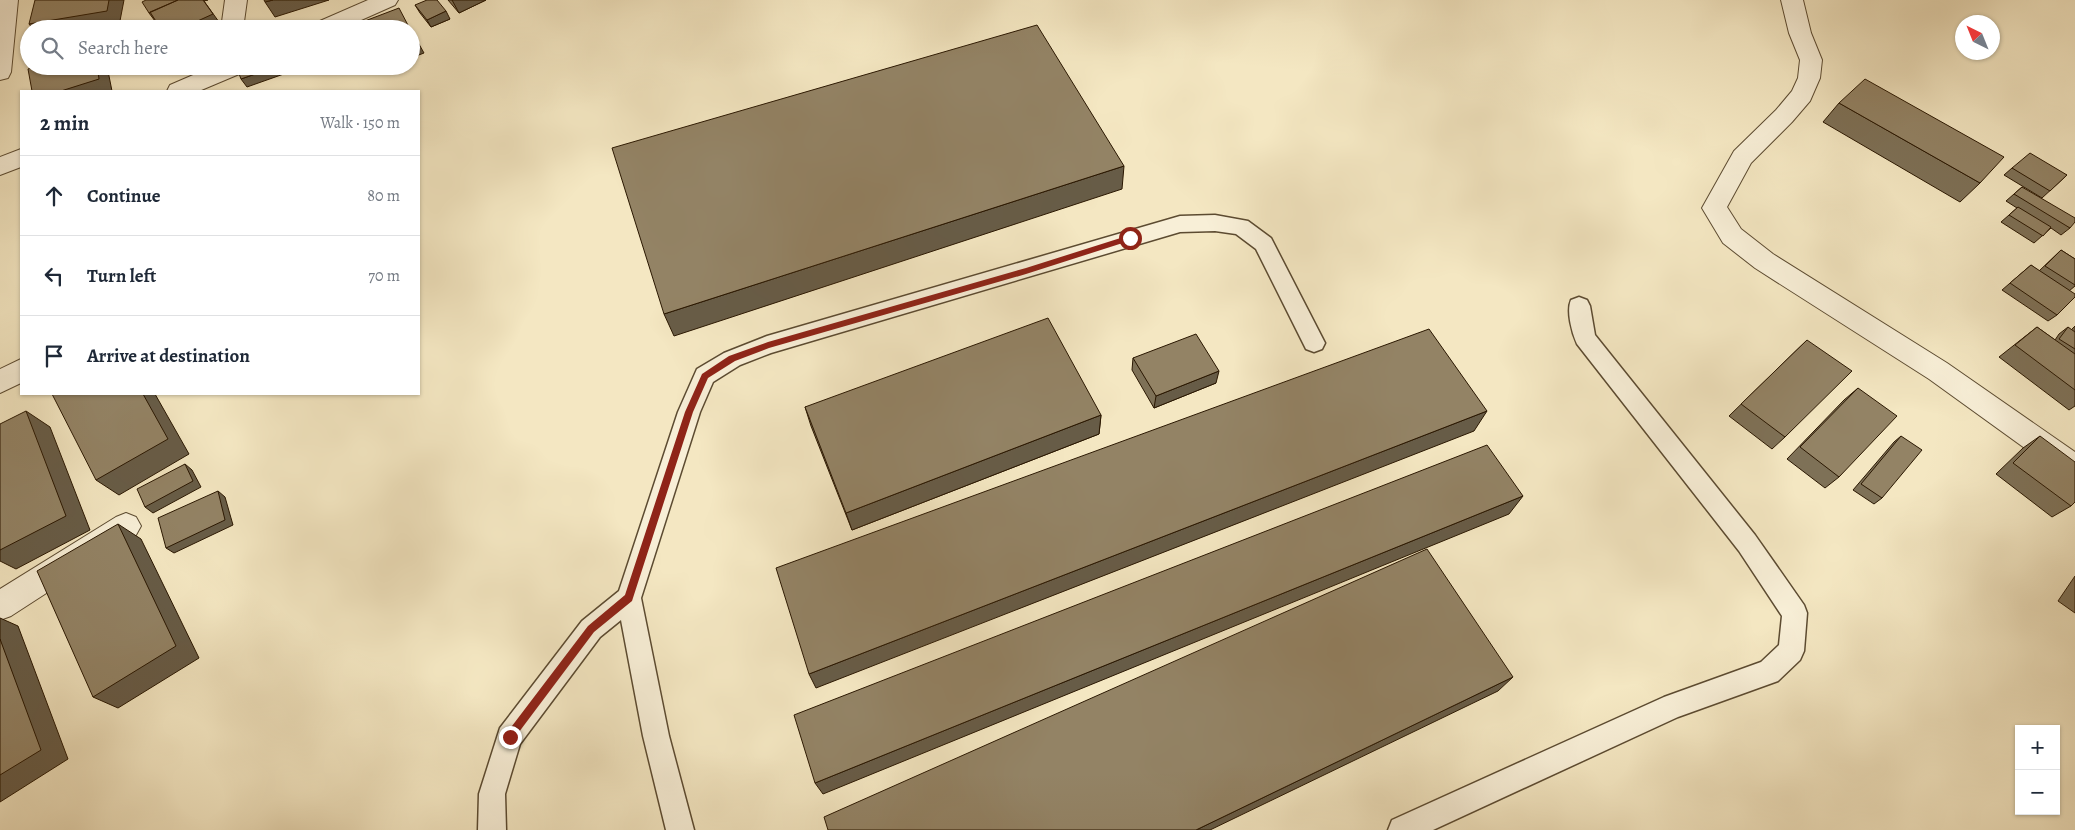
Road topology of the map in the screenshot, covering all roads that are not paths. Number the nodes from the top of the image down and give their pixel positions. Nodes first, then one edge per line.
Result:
1 (236, 0) edge
2 (387, 0) edge
3 (1792, 0) edge
4 (5, 4) edge
5 (233, 20) edge
6 (341, 20) edge
7 (0, 72) edge
8 (206, 75) edge
9 (180, 90) edge
10 (20, 158) edge
11 (0, 166) edge
12 (1580, 306) dead end
13 (1314, 343) dead end
14 (20, 371) edge
15 (0, 382) edge
16 (2075, 468) edge
17 (126, 526) dead end
18 (628, 598) junction
19 (0, 606) edge
20 (492, 830) edge
21 (680, 830) edge
22 (1402, 830) edge

1 - 5 street
2 - 6 street
3 - 16 street
4 - 7 street
8 - 9 street
10 - 11 street
12 - 22 lane
13 - 18 lane
14 - 15 street
17 - 19 street
18 - 20 lane
18 - 21 lane

